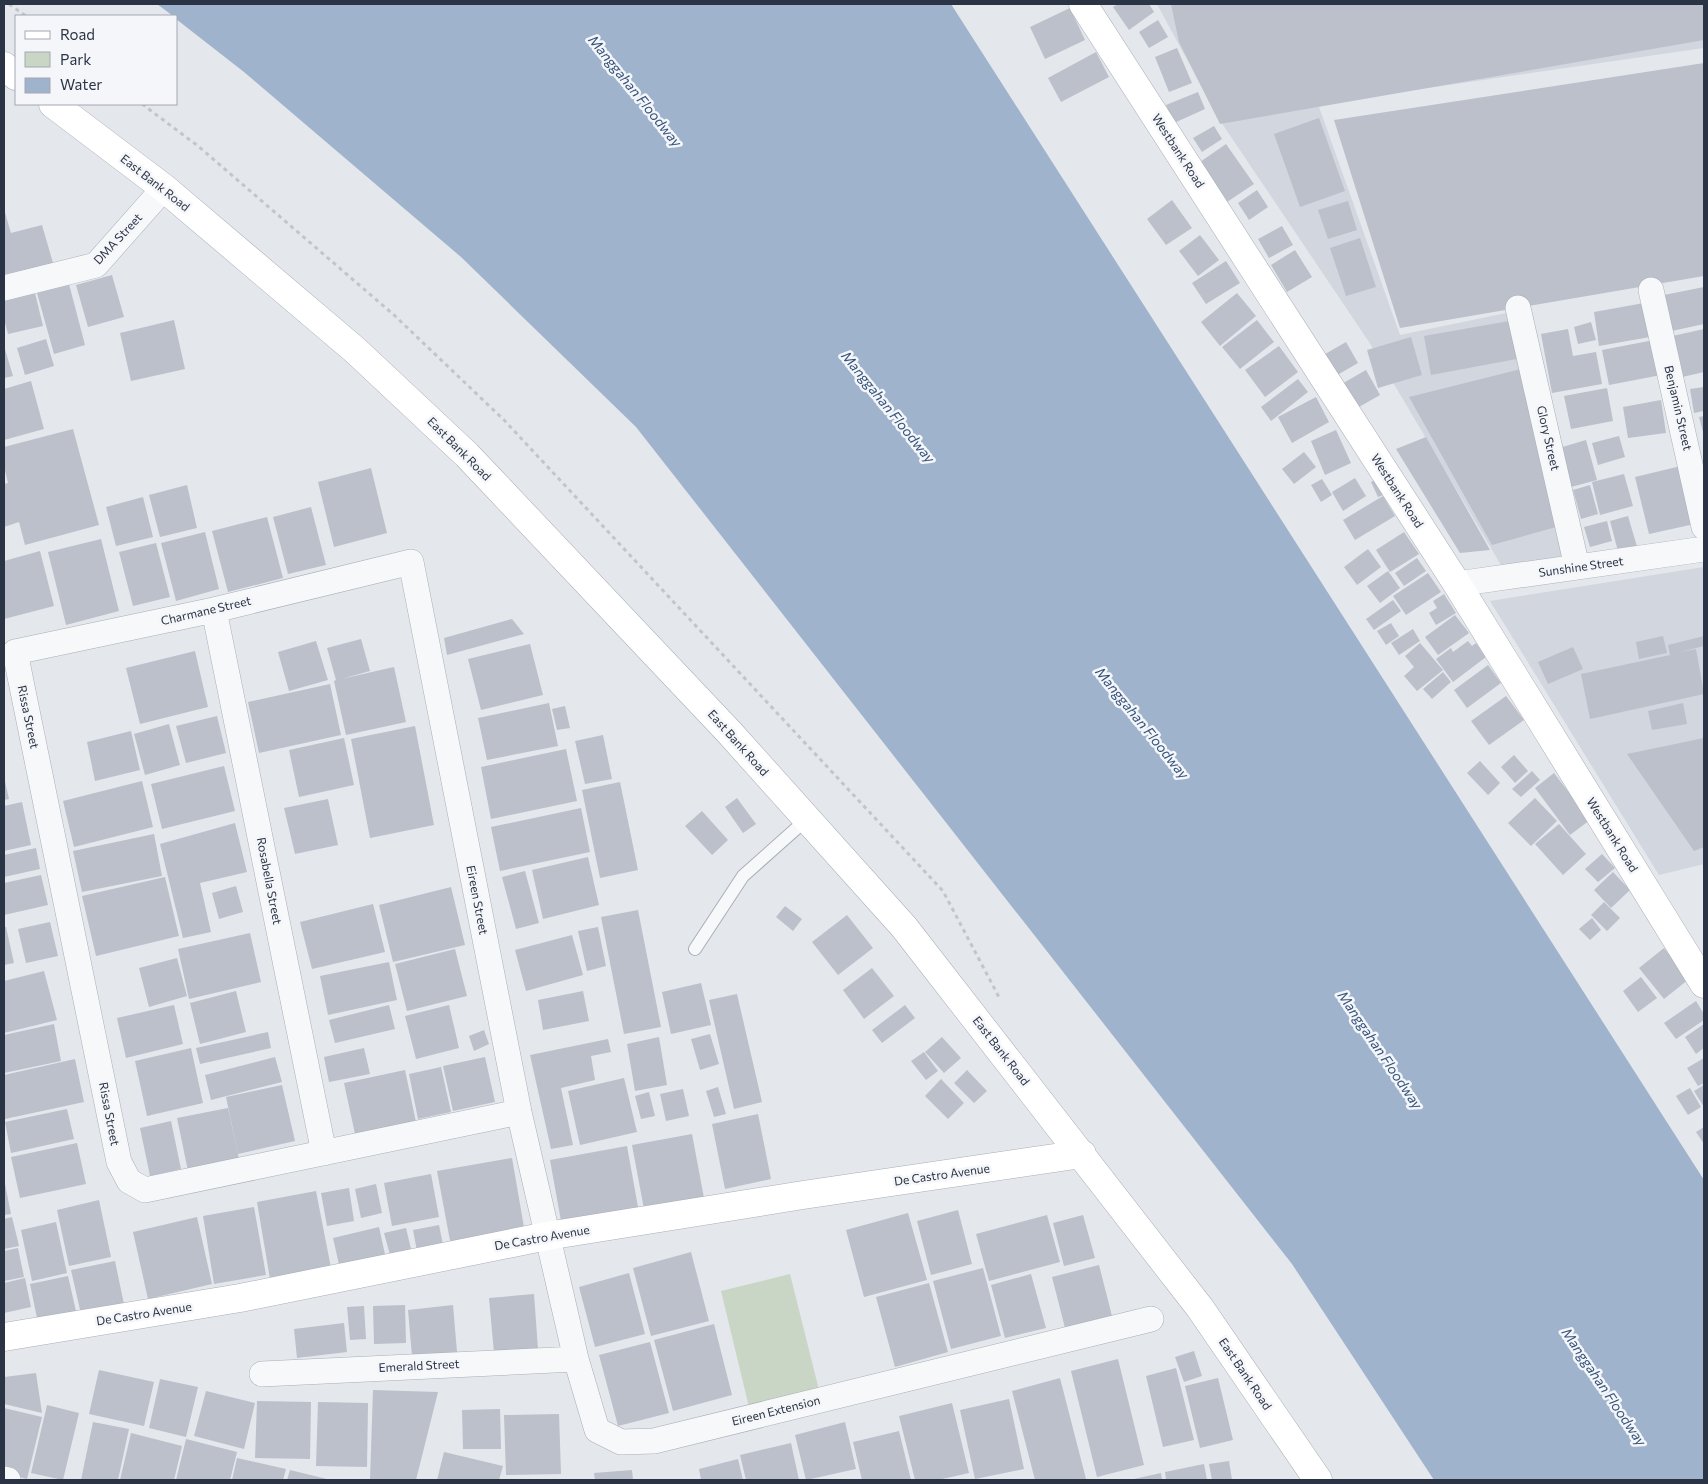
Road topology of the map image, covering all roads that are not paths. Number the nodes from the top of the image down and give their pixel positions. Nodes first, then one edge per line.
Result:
1 (1083, 4) edge
2 (4, 66) edge
3 (15, 75) edge
4 (54, 105) edge
5 (164, 188) junction
6 (4, 288) edge
7 (1651, 290) dead end
8 (1518, 308) dead end
9 (1704, 527) edge
10 (1704, 549) edge
11 (412, 562) joint
12 (1578, 568) junction
13 (1457, 584) junction
14 (214, 610) junction
15 (10, 647) edge
16 (807, 819) junction
17 (695, 949) dead end
18 (1704, 984) edge
19 (519, 1112) junction
20 (324, 1153) junction
21 (1082, 1154) junction
22 (547, 1236) junction
23 (1151, 1319) dead end
24 (4, 1337) edge
25 (576, 1359) junction
26 (262, 1374) dead end
27 (4, 1479) edge
28 (8, 1480) edge
29 (1318, 1480) edge

1 - 13 street, Westbank Road
2 - 3 street
4 - 5 street, East Bank Road
5 - 6 street, DMA Street
5 - 16 street, East Bank Road
7 - 9 street, Benjamin Street
8 - 12 street, Glory Street
10 - 12 street, Sunshine Street
11 - 14 street, Charmane Street
11 - 19 street, Eireen Street
12 - 13 street, Sunshine Street
13 - 18 street, Westbank Road
14 - 15 street, Charmane Street
14 - 20 street, Rosabella Street
15 - 20 street, Rissa Street
16 - 17 lane
16 - 21 street, East Bank Road
19 - 20 street, Rissa Street
19 - 22 street, Eireen Street
21 - 22 street, De Castro Avenue
21 - 29 street, East Bank Road
22 - 24 street, De Castro Avenue
22 - 25 street, Eireen Extension
23 - 25 street, Eireen Extension
25 - 26 street, Emerald Street
27 - 28 street

